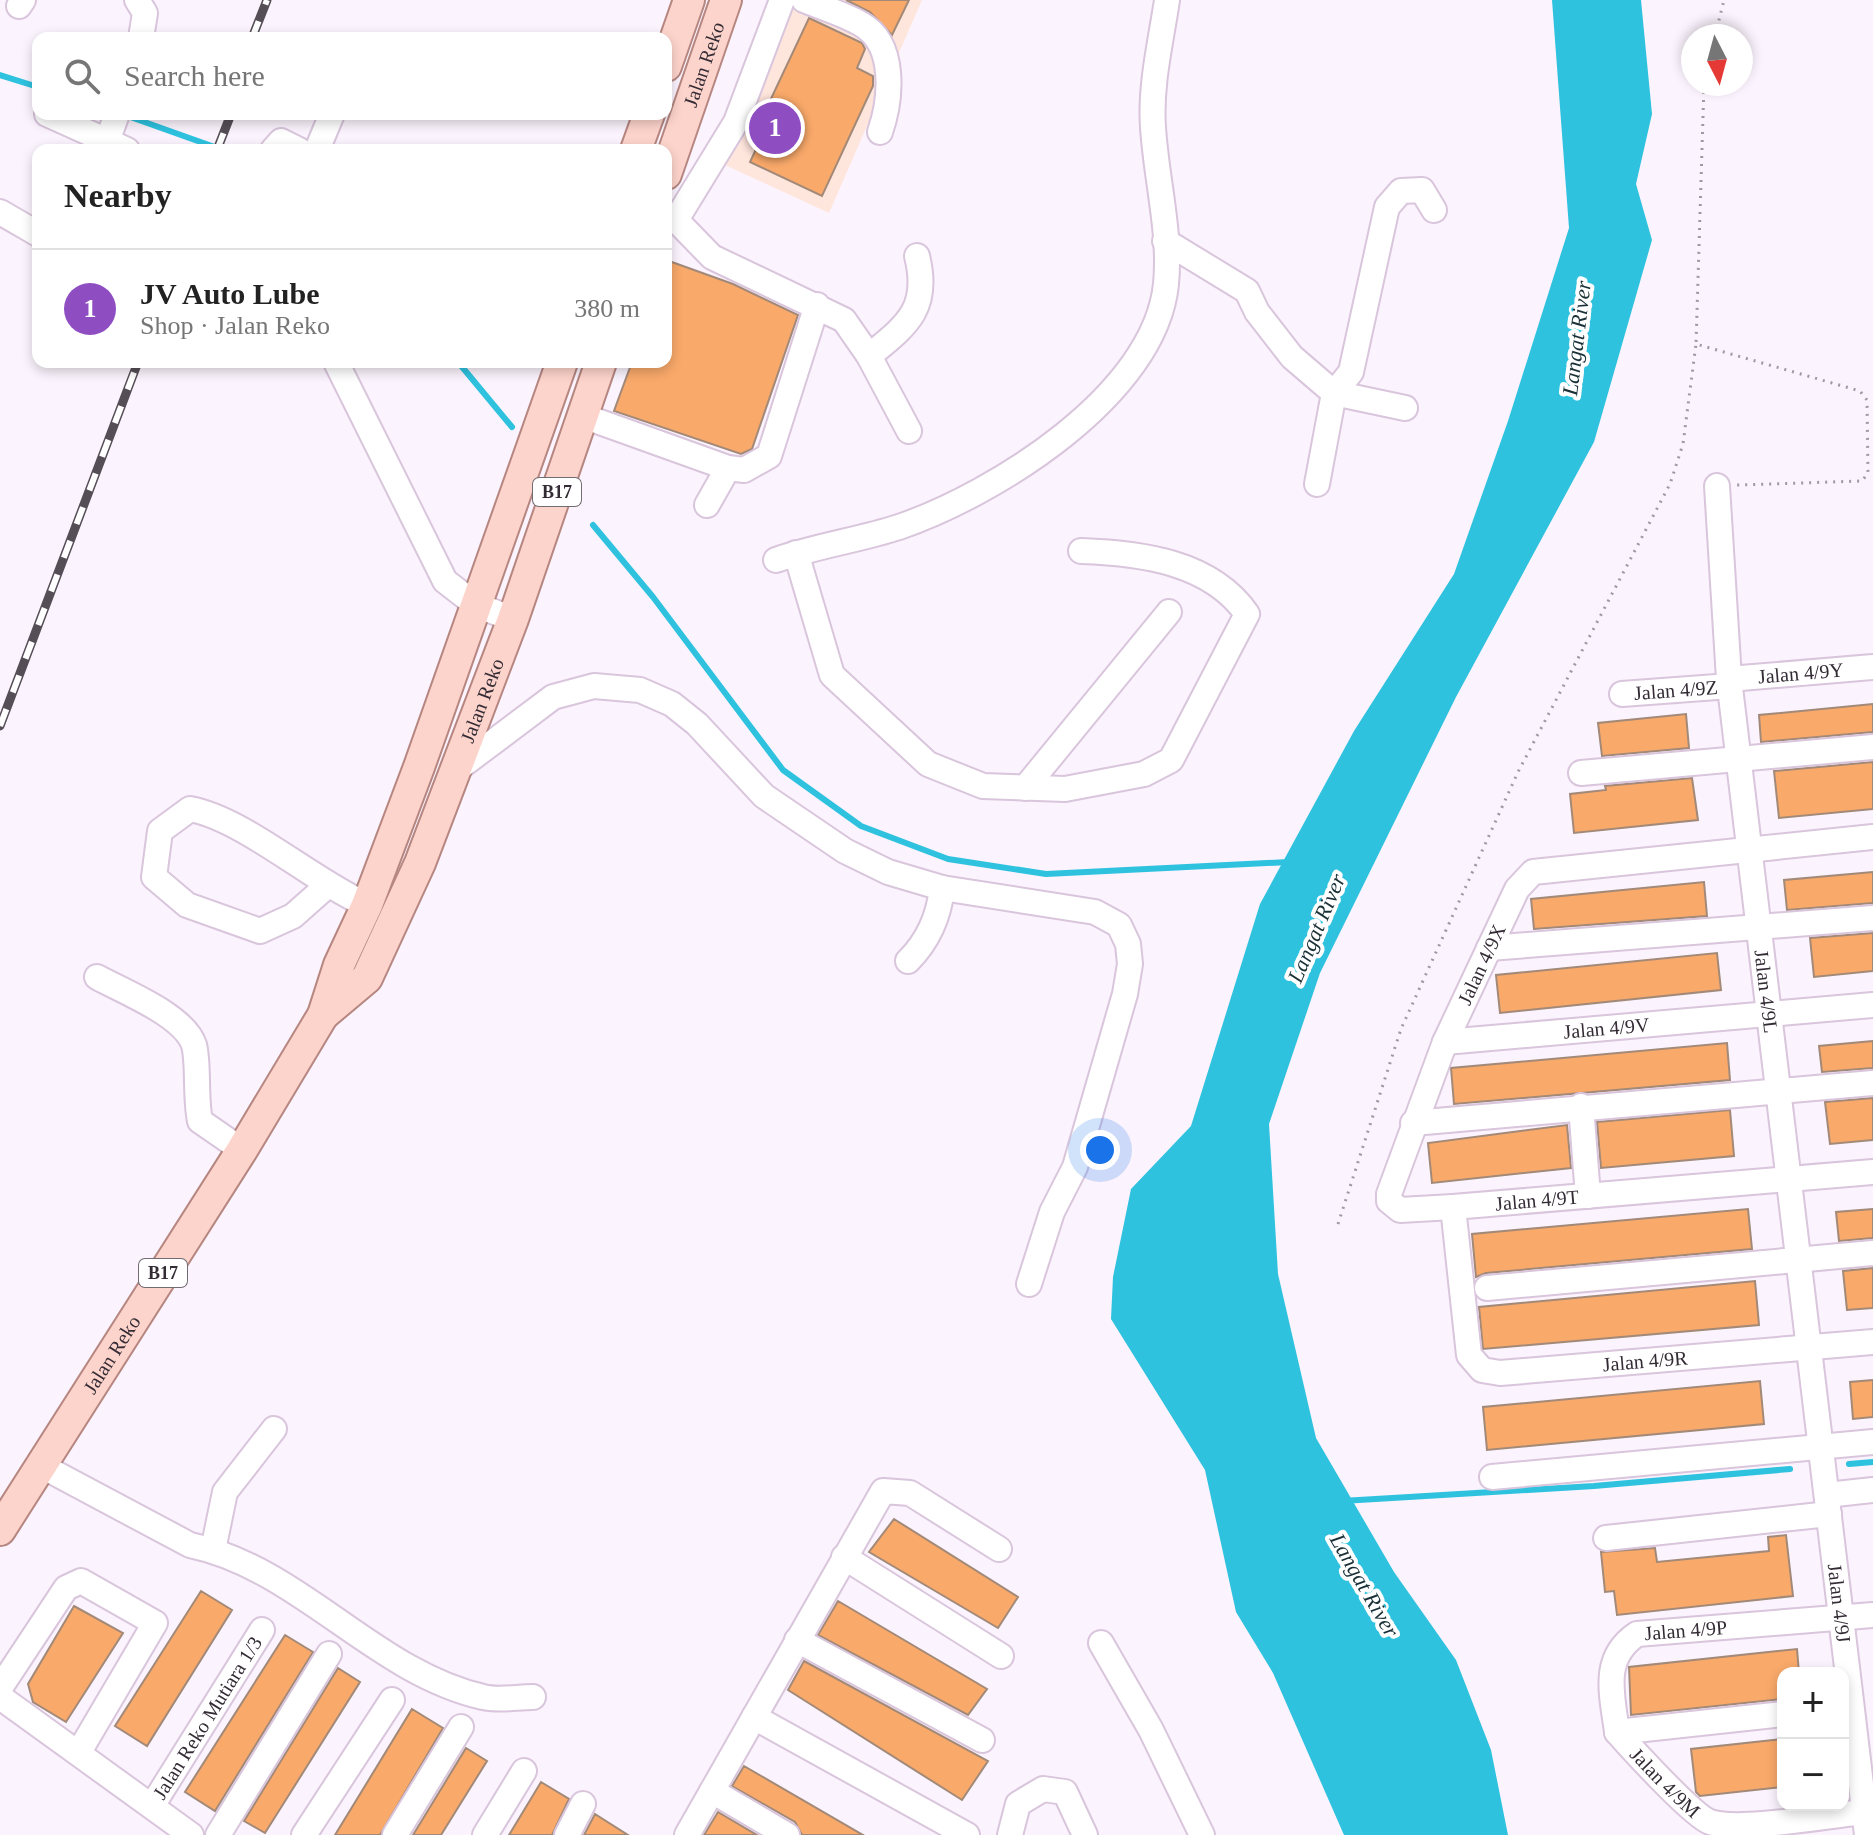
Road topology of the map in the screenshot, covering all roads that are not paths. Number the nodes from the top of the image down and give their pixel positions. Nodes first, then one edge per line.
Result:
1 (689, 0) edge
2 (726, 0) edge
3 (782, 0) edge
4 (804, 0) edge
5 (1167, 0) edge
6 (144, 2) edge
7 (142, 32) edge
8 (672, 49) edge
9 (66, 120) edge
10 (330, 120) edge
11 (647, 120) edge
12 (880, 132) dead end
13 (114, 137) edge
14 (320, 144) edge
15 (638, 144) edge
16 (672, 157) edge
17 (1434, 210) dead end
18 (0, 212) edge
19 (672, 216) edge
20 (672, 218) edge
21 (32, 231) edge
22 (1165, 241) junction
23 (917, 256) dead end
24 (817, 305) junction
25 (869, 356) junction
26 (339, 368) edge
27 (560, 368) edge
28 (599, 368) edge
29 (1334, 393) junction
30 (1405, 408) dead end
31 (583, 416) junction
32 (909, 431) dead end
33 (728, 468) junction
34 (1317, 484) dead end
35 (1717, 486) road end
36 (707, 505) dead end
37 (1081, 551) dead end
38 (476, 605) junction
39 (1169, 612) dead end
40 (513, 619) junction
41 (1873, 667) edge
42 (1730, 682) junction
43 (1622, 694) dead end
44 (1873, 747) edge
45 (1739, 756) junction
46 (456, 770) junction
47 (1581, 773) dead end
48 (1025, 788) junction
49 (1873, 837) edge
50 (1750, 848) junction
51 (328, 885) junction
52 (942, 888) junction
53 (367, 905) junction
54 (1873, 918) edge
55 (1759, 926) junction
56 (1489, 948) junction
57 (908, 961) dead end
58 (97, 977) dead end
59 (1873, 1005) edge
60 (323, 1015) junction
61 (1769, 1015) junction
62 (1445, 1042) junction
63 (1873, 1083) edge
64 (1779, 1091) junction
65 (1581, 1106) junction
66 (1413, 1123) junction
67 (242, 1150) junction
68 (1873, 1172) edge
69 (1789, 1179) junction
70 (1588, 1196) junction
71 (1453, 1207) junction
72 (1873, 1253) edge
73 (1799, 1260) junction
74 (1029, 1284) dead end
75 (1487, 1288) dead end
76 (1873, 1342) edge
77 (1810, 1348) junction
78 (274, 1429) dead end
79 (1873, 1442) edge
80 (1821, 1448) junction
81 (40, 1465) junction
82 (1492, 1477) dead end
83 (1873, 1490) edge
84 (1828, 1504) junction
85 (0, 1530) edge
86 (1606, 1538) dead end
87 (999, 1549) dead end
88 (213, 1550) junction
89 (844, 1557) junction
90 (1873, 1615) edge
91 (1841, 1618) junction
92 (262, 1630) dead end
93 (797, 1640) junction
94 (1101, 1643) dead end
95 (329, 1654) dead end
96 (1001, 1656) dead end
97 (1845, 1667) edge
98 (0, 1688) edge
99 (0, 1697) edge
100 (533, 1697) dead end
101 (392, 1700) dead end
102 (1849, 1714) edge
103 (1777, 1715) edge
104 (754, 1717) junction
105 (461, 1727) dead end
106 (1617, 1732) junction
107 (982, 1740) dead end
108 (79, 1752) junction
109 (524, 1771) dead end
110 (712, 1791) junction
111 (583, 1804) dead end
112 (152, 1806) junction
113 (1866, 1824) edge
114 (191, 1835) edge
115 (218, 1835) edge
116 (304, 1835) edge
117 (395, 1835) edge
118 (485, 1835) edge
119 (567, 1835) edge
120 (687, 1835) edge
121 (787, 1835) edge
122 (967, 1835) edge
123 (1010, 1835) edge
124 (1085, 1835) edge
125 (1202, 1835) edge

1 - 8 main road, Jalan Reko
2 - 16 main road, Jalan Reko
3 - 19 street
4 - 12 street
5 - 22 street
6 - 7 street
9 - 13 street
10 - 14 street
11 - 15 main road
17 - 29 street
18 - 21 street
20 - 24 street
22 - 29 street
22 - 48 street
23 - 25 street
24 - 25 street
24 - 33 street
25 - 32 street
26 - 38 street
27 - 38 main road, Jalan Reko / B17
28 - 31 main road, Jalan Reko / B17
29 - 30 street
29 - 34 street
31 - 33 street
31 - 40 main road, Jalan Reko / B17
33 - 36 street
35 - 42 street, Jalan 4/9L
37 - 48 street
38 - 40 street
38 - 53 main road, Jalan Reko / B17
39 - 48 street
40 - 46 main road, Jalan Reko / B17
41 - 42 street, Jalan 4/9Y
42 - 43 street, Jalan 4/9Z
42 - 45 street, Jalan 4/9L
44 - 45 street
45 - 47 street
45 - 50 street, Jalan 4/9L
46 - 52 street
46 - 60 main road, Jalan Reko / B17
49 - 50 street
50 - 55 street, Jalan 4/9L
50 - 56 street, Jalan 4/9X
51 - 51 street
51 - 53 street
52 - 57 street
52 - 74 street
53 - 60 main road, Jalan Reko / B17
54 - 55 street
55 - 56 street
55 - 61 street, Jalan 4/9L
56 - 62 street, Jalan 4/9X
58 - 67 street
59 - 61 street, Jalan 4/9V
60 - 67 main road, Jalan Reko / B17
61 - 62 street, Jalan 4/9V
61 - 64 street, Jalan 4/9L
62 - 66 street, Jalan 4/9X
63 - 64 street
64 - 65 street
64 - 69 street, Jalan 4/9L
65 - 66 street
65 - 70 street
66 - 71 street, Jalan 4/9X
67 - 81 main road, Jalan Reko / B17
68 - 69 street, Jalan 4/9T
69 - 70 street, Jalan 4/9T
69 - 73 street, Jalan 4/9L
70 - 71 street, Jalan 4/9T
71 - 77 street, Jalan 4/9R
72 - 73 street
73 - 75 street
73 - 77 street, Jalan 4/9L
76 - 77 street, Jalan 4/9R
77 - 80 street, Jalan 4/9L
78 - 88 street
79 - 80 street
80 - 82 street
80 - 84 street, Jalan 4/9L
81 - 85 main road, Jalan Reko / B17
81 - 88 street
83 - 84 street
84 - 86 street
84 - 91 street, Jalan 4/9J
87 - 89 street
88 - 100 street
89 - 93 street
89 - 96 street
90 - 91 street, Jalan 4/9P
91 - 97 street, Jalan 4/9J
91 - 106 street, Jalan 4/9P
92 - 112 street, Jalan Reko Mutiara 1/3
93 - 104 street
93 - 107 street
94 - 125 street
95 - 115 street
98 - 108 street
99 - 108 street
101 - 116 street
102 - 113 street, Jalan 4/9J
103 - 106 street
104 - 110 street
104 - 122 street
105 - 117 street
106 - 113 street, Jalan 4/9M
108 - 112 street
109 - 118 street
110 - 120 street
110 - 121 street
111 - 119 street
112 - 114 street
123 - 124 street

